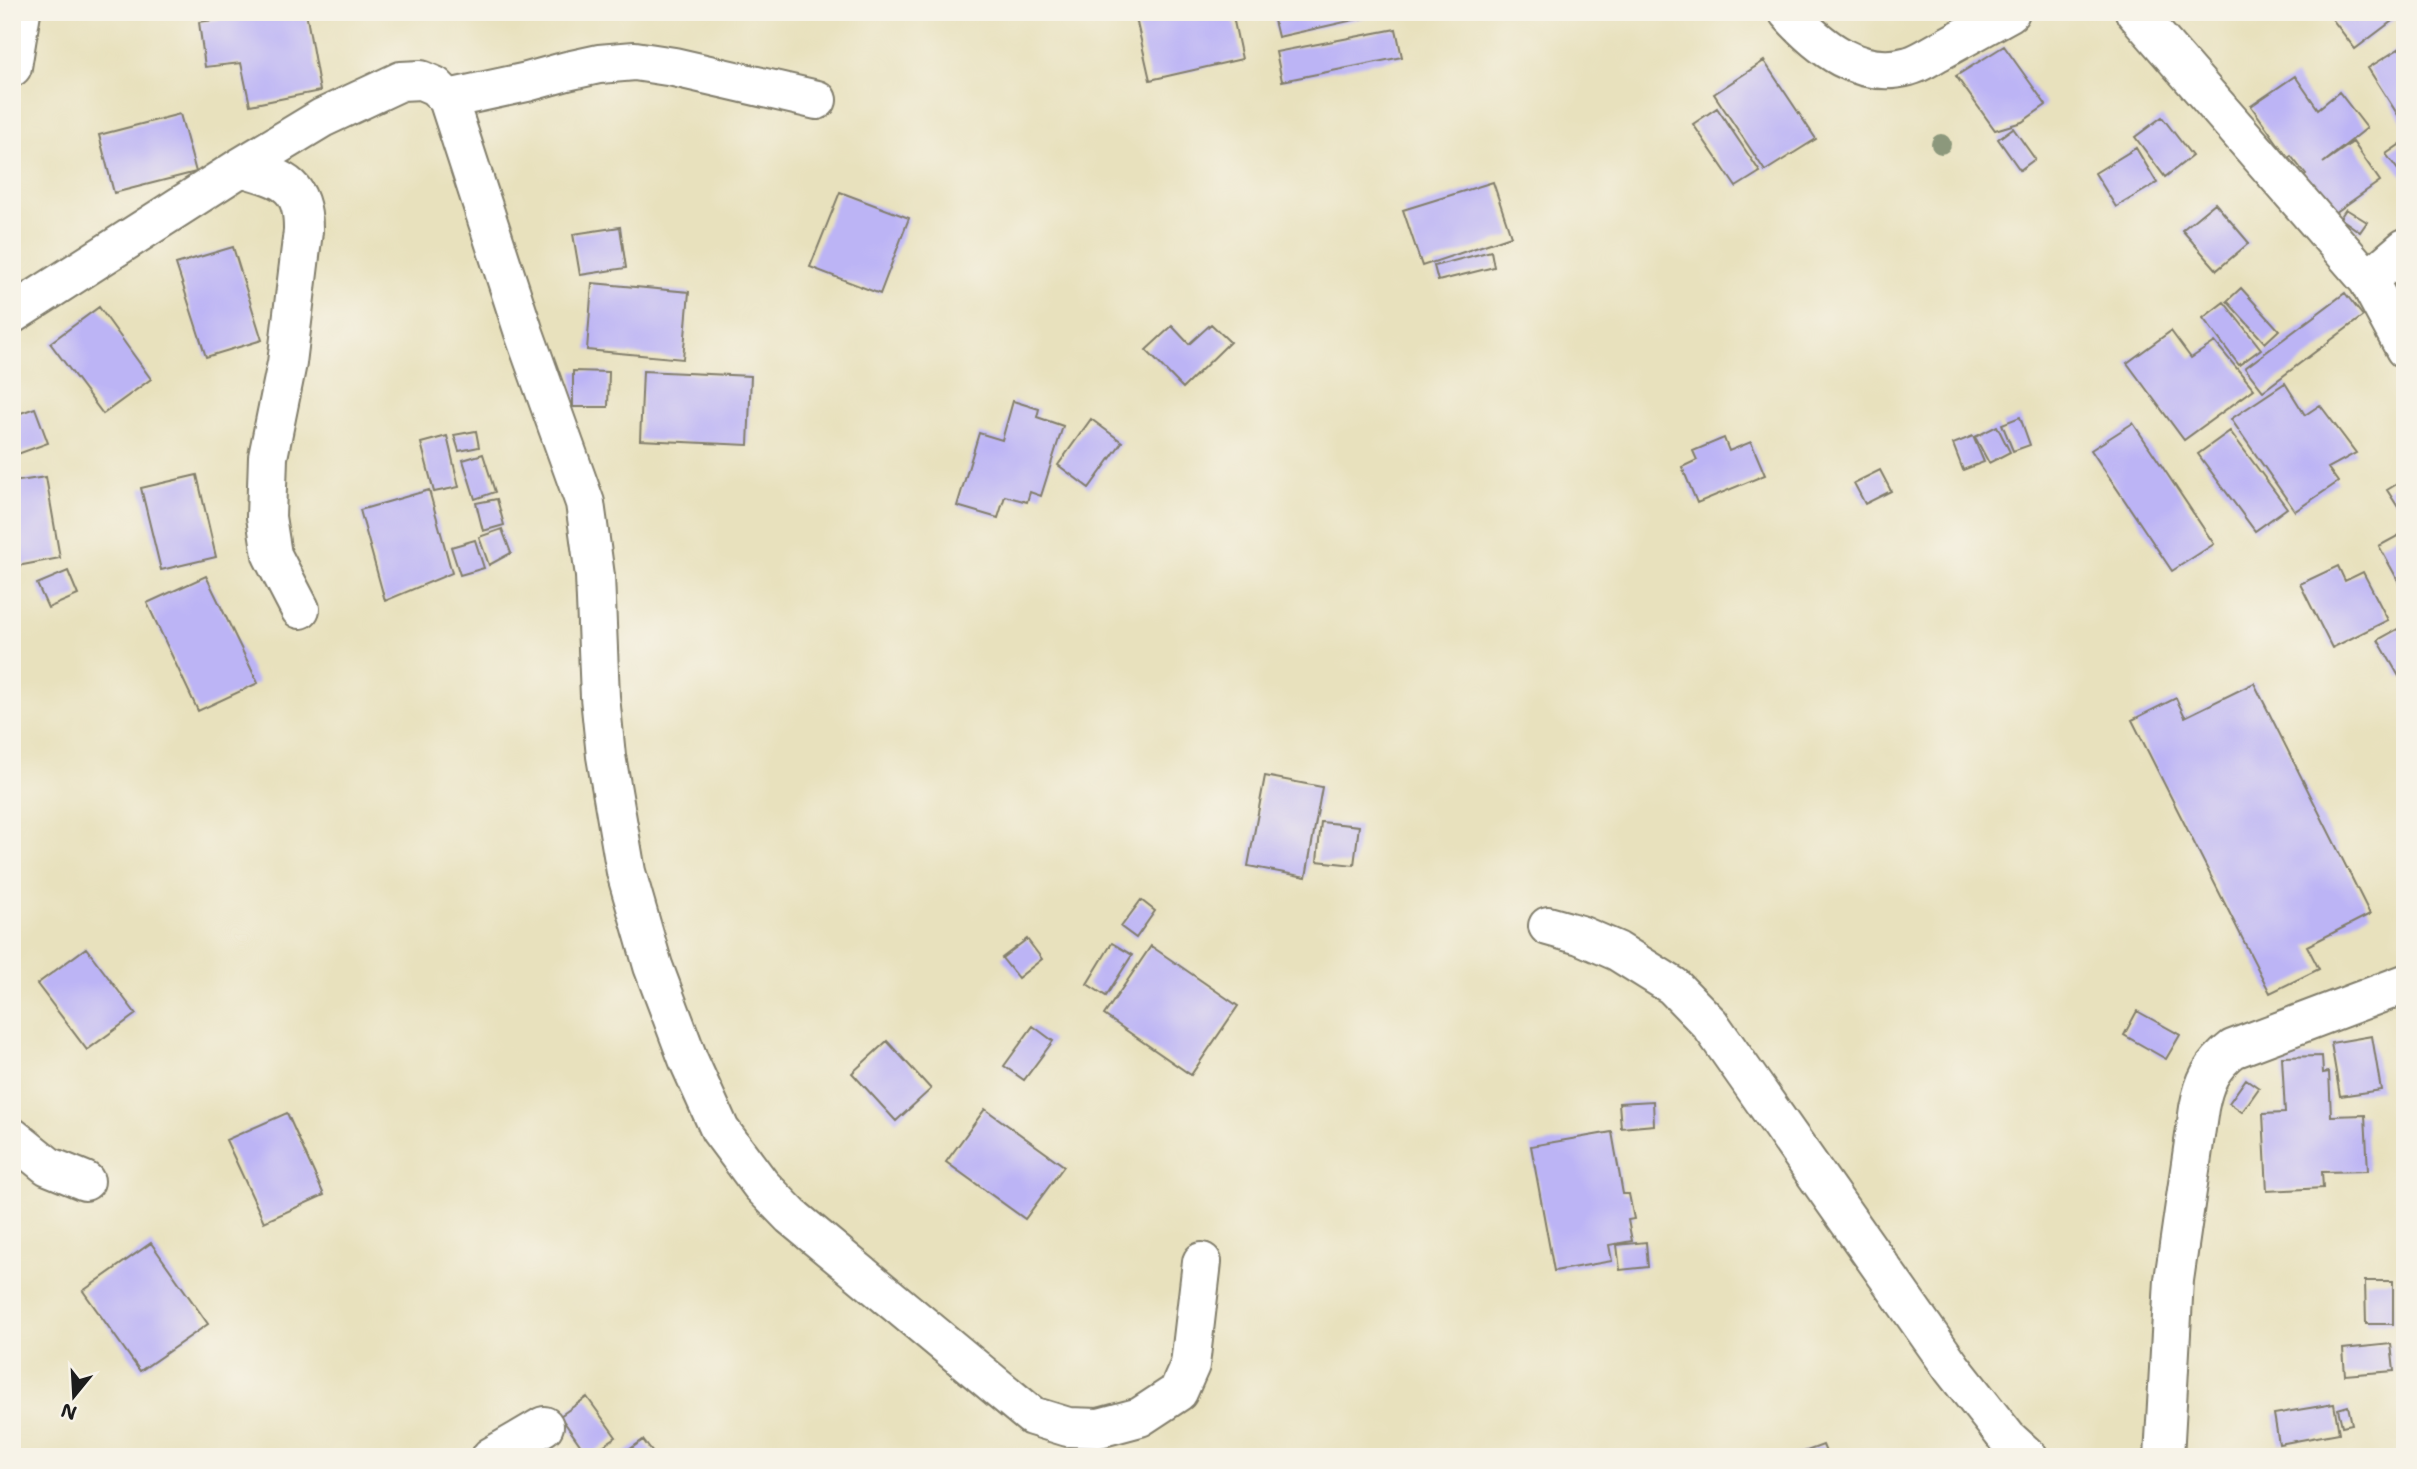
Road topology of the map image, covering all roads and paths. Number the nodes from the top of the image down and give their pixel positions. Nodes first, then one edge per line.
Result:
1 (21, 12) edge
2 (1788, 12) edge
3 (2010, 12) edge
4 (2135, 12) edge
5 (12, 67) edge
6 (448, 99) junction
7 (817, 100) dead end
8 (241, 167) junction
9 (2405, 248) edge
10 (2368, 280) junction
11 (12, 314) edge
12 (2405, 349) edge
13 (300, 609) dead end
14 (1548, 926) dead end
15 (2405, 984) edge
16 (12, 1137) edge
17 (85, 1181) dead end
18 (1202, 1262) dead end
19 (544, 1426) dead end
20 (491, 1457) edge
21 (2028, 1457) edge
22 (2164, 1457) edge

1 - 5 street
2 - 3 street
4 - 10 street
6 - 7 street
6 - 8 street
6 - 18 street
8 - 11 street
8 - 13 street
9 - 10 street
10 - 12 street
14 - 21 street
15 - 22 street
16 - 17 street
19 - 20 street

